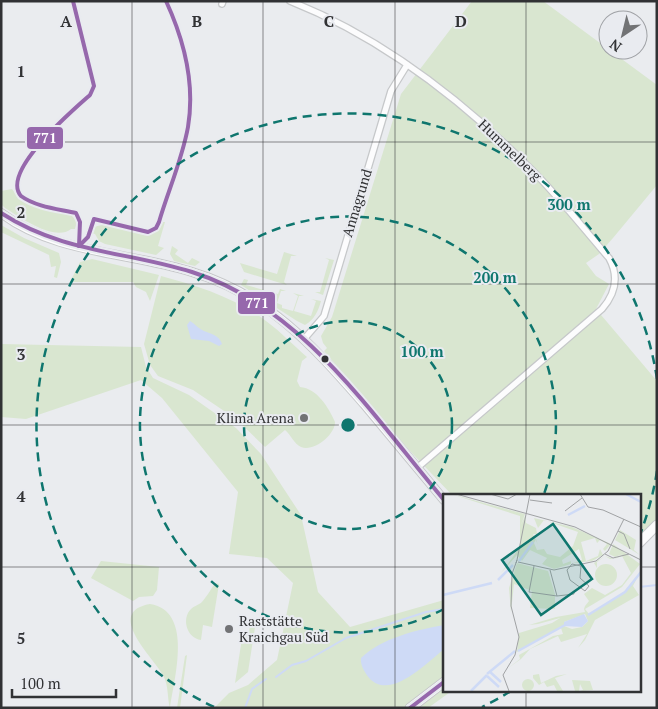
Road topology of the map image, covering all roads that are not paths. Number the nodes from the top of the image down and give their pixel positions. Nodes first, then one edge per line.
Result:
1 (290, 1) edge
2 (407, 65) junction
3 (1, 213) edge
4 (304, 338) junction
5 (417, 468) junction
6 (443, 499) edge
7 (657, 525) edge
8 (640, 542) edge
9 (443, 683) edge
10 (410, 708) edge

1 - 2 street, Hummelberg
2 - 4 street, Annagrund
2 - 5 street, Hummelberg
3 - 4 street
4 - 5 street
5 - 6 street
7 - 8 main road
9 - 10 main road

